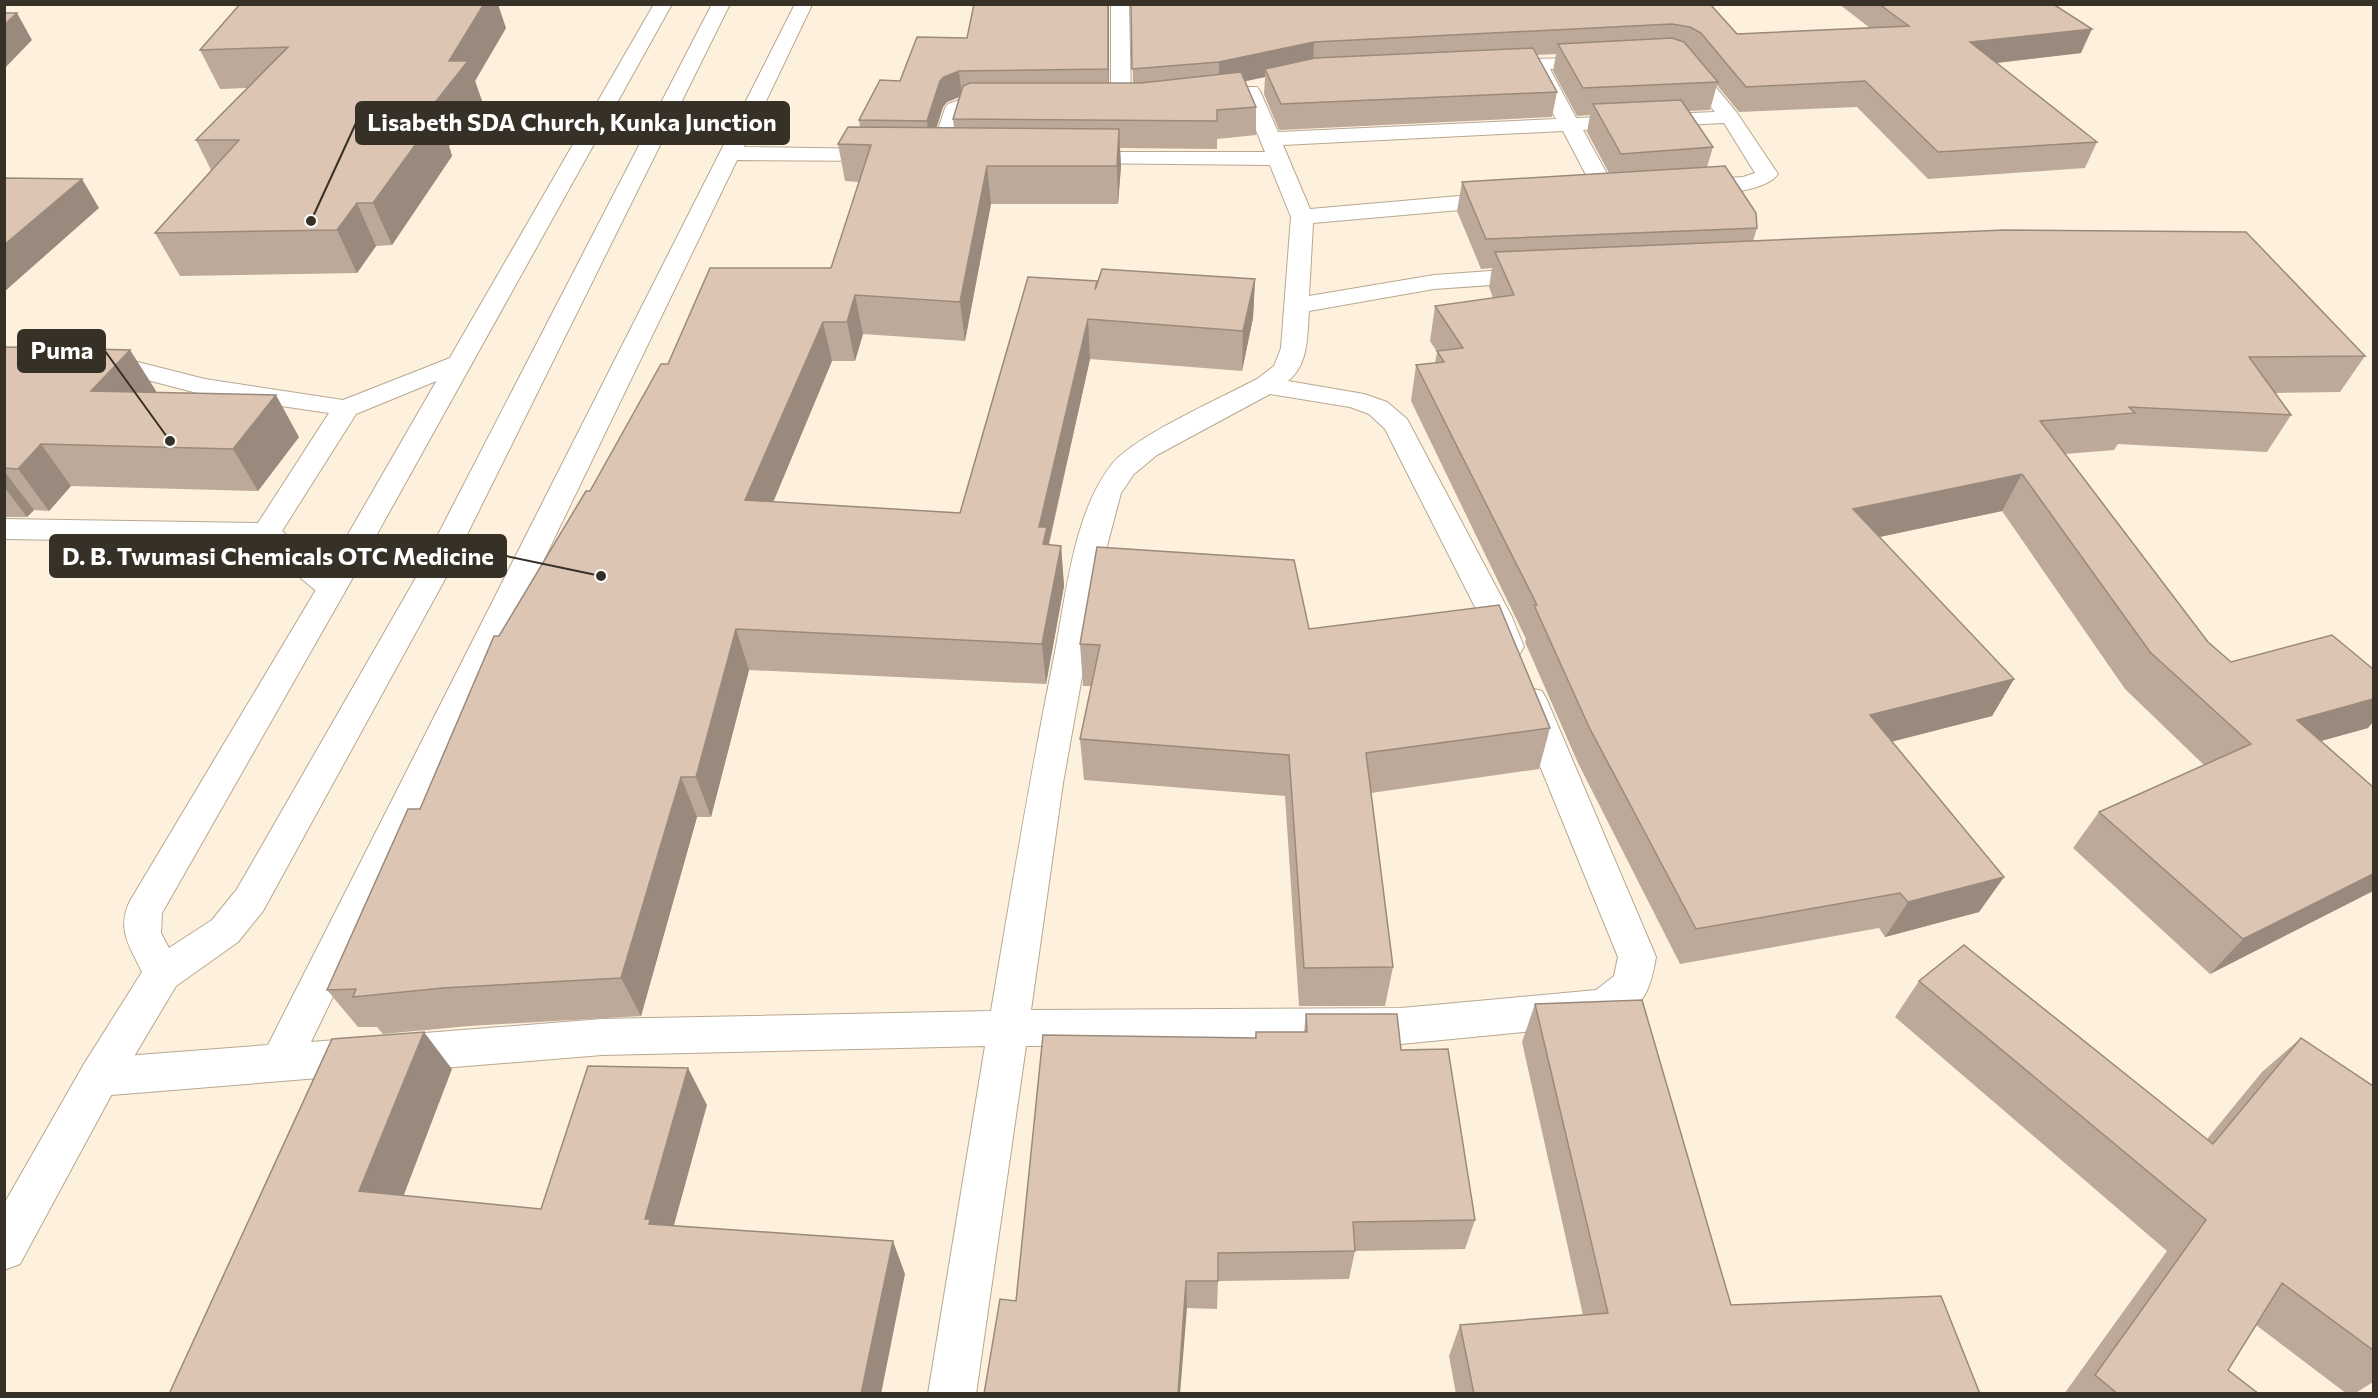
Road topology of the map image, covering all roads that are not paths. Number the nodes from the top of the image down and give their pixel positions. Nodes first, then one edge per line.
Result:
1 (663, 4) edge
2 (721, 4) edge
3 (1120, 4) edge
4 (802, 7) dead end
5 (1666, 57) edge
6 (1619, 60) edge
7 (1537, 64) junction
8 (1478, 67) edge
9 (1227, 94) edge
10 (1098, 100) edge
11 (1121, 100) junction
12 (1142, 100) edge
13 (1017, 101) edge
14 (1730, 117) junction
15 (1569, 124) junction
16 (1270, 139) junction
17 (730, 153) junction
18 (941, 155) junction
19 (964, 156) edge
20 (1057, 157) edge
21 (1279, 159) junction
22 (1674, 188) edge
23 (1629, 190) edge
24 (1606, 192) junction
25 (1582, 194) edge
26 (1523, 198) edge
27 (1302, 217) junction
28 (1553, 274) edge
29 (1297, 306) junction
30 (83, 357) edge
31 (459, 363) junction
32 (1266, 386) junction
33 (346, 408) junction
34 (4, 529) edge
35 (266, 533) junction
36 (332, 588) junction
37 (162, 974) junction
38 (1008, 1028) junction
39 (281, 1061) junction
40 (99, 1077) junction
41 (4, 1248) edge
42 (952, 1394) edge

1 - 31 street
2 - 37 street
3 - 11 street
4 - 17 street
5 - 14 street
6 - 7 street
7 - 8 street
7 - 15 street
9 - 16 street
10 - 11 street
11 - 12 street
13 - 18 street
14 - 15 street
14 - 22 street
15 - 16 street
15 - 24 street
16 - 21 street
17 - 18 street
17 - 39 street
18 - 19 street
20 - 21 street
21 - 27 street
23 - 24 street
24 - 25 street
26 - 27 street
27 - 29 street
28 - 29 street
29 - 32 street
30 - 33 street
31 - 33 street
31 - 36 street
32 - 38 street
32 - 38 street
33 - 35 street
34 - 35 street
35 - 36 street
36 - 37 street
37 - 40 street
38 - 39 street
38 - 42 street
39 - 40 street
40 - 41 street

